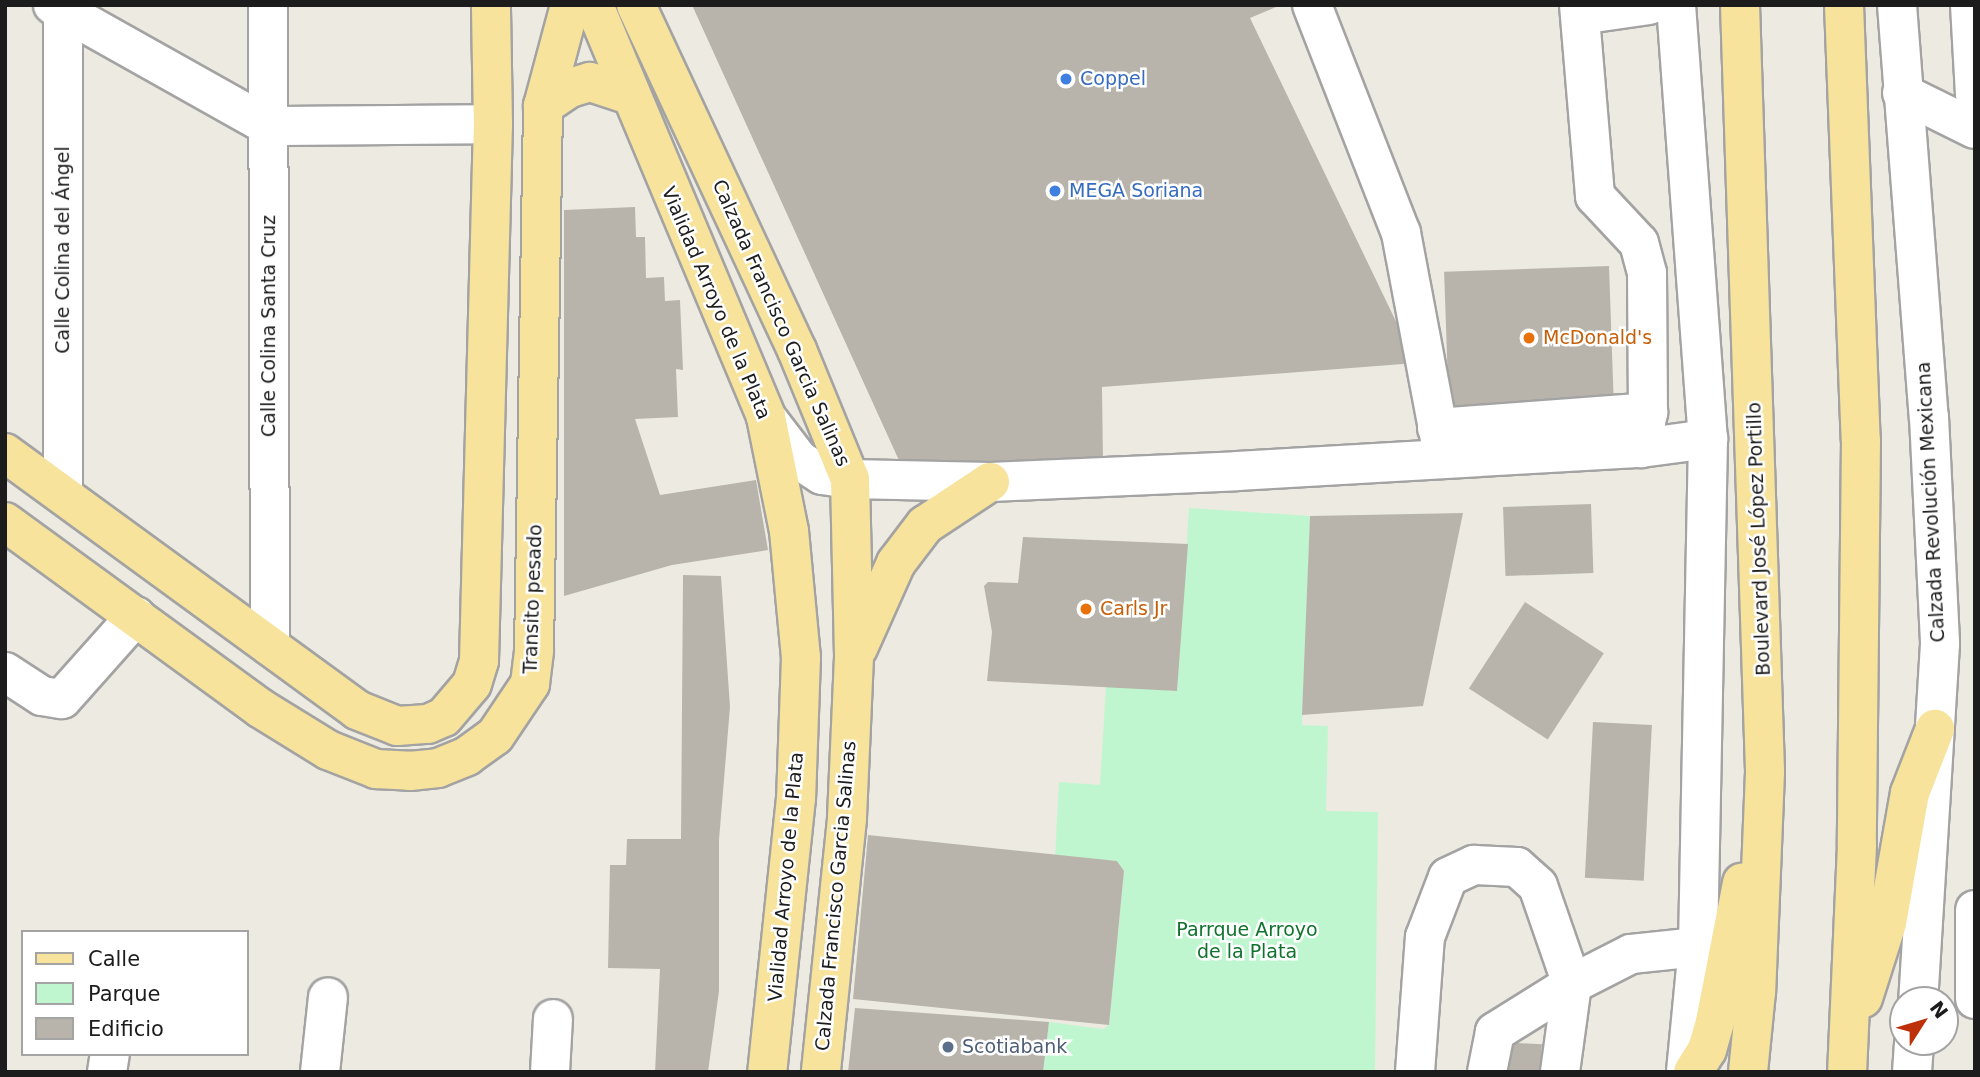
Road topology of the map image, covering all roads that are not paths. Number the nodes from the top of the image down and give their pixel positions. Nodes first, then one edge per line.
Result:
1 (268, 5) edge
2 (491, 5) edge
3 (570, 5) edge
4 (594, 5) edge
5 (636, 5) edge
6 (1312, 5) edge
7 (1648, 5) edge
8 (1676, 5) edge
9 (1740, 5) edge
10 (1844, 5) edge
11 (1898, 5) edge
12 (1970, 5) edge
13 (60, 7) edge
14 (1580, 10) edge
15 (1902, 93) junction
16 (628, 94) junction
17 (1975, 95) edge
18 (543, 106) junction
19 (493, 124) junction
20 (269, 126) junction
21 (1975, 129) edge
22 (766, 417) junction
23 (1645, 430) junction
24 (1708, 439) junction
25 (1440, 442) junction
26 (5, 453) edge
27 (850, 479) junction
28 (990, 482) junction
29 (63, 494) junction
30 (5, 522) edge
31 (136, 616) junction
32 (270, 646) junction
33 (854, 657) junction
34 (5, 671) edge
35 (1935, 729) junction
36 (1765, 772) junction
37 (1975, 910) edge
38 (1698, 947) junction
39 (1572, 985) junction
40 (1919, 986) edge
41 (328, 997) dead end
42 (1975, 999) edge
43 (553, 1020) dead end
44 (1848, 1056) edge
45 (320, 1072) edge
46 (550, 1072) edge
47 (767, 1072) edge
48 (821, 1072) edge
49 (1415, 1072) edge
50 (1487, 1072) edge
51 (1560, 1072) edge
52 (1686, 1072) edge
53 (1693, 1072) edge
54 (1748, 1072) edge

1 - 20 street, Calle Colina Santa Cruz
2 - 19 main road
3 - 18 main road, Transito pesado
4 - 16 main road, Vialidad Arroyo de la Plata
5 - 27 main road, Calzada Francisco Garcia Salinas
6 - 25 street
7 - 14 street
8 - 24 street
9 - 36 main road, Boulevard José López Portillo
10 - 44 main road
11 - 15 street, Calzada Revolución Mexicana
12 - 17 street
13 - 20 street
13 - 29 street, Calle Colina del Ángel
14 - 23 street
15 - 21 street
15 - 35 street, Calzada Revolución Mexicana
16 - 18 main road
16 - 22 main road, Vialidad Arroyo de la Plata
18 - 31 main road, Transito pesado
19 - 20 street
19 - 32 main road
20 - 32 street, Calle Colina Santa Cruz
22 - 27 street
22 - 47 main road, Vialidad Arroyo de la Plata
23 - 24 street
23 - 25 street
24 - 38 street
25 - 28 street
26 - 29 main road
27 - 28 street
27 - 33 main road, Calzada Francisco Garcia Salinas
28 - 33 main road
29 - 32 main road
30 - 31 main road, Transito pesado
31 - 34 street
33 - 48 main road, Calzada Francisco Garcia Salinas
35 - 40 street, Calzada Revolución Mexicana
35 - 44 main road
36 - 53 main road
36 - 54 main road, Boulevard José López Portillo
37 - 42 street
38 - 39 street
38 - 52 street
39 - 49 street
39 - 50 street
39 - 51 street
41 - 45 street
43 - 46 street

